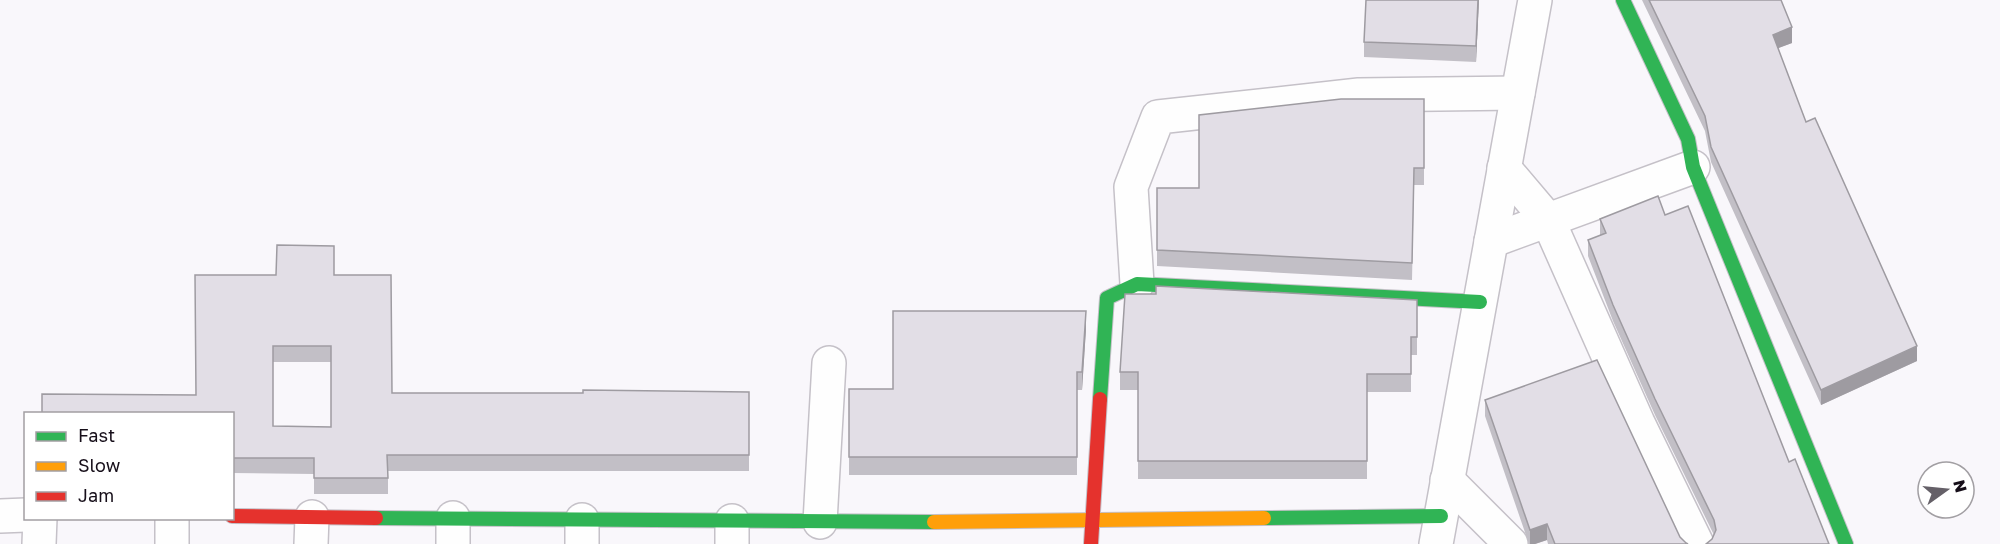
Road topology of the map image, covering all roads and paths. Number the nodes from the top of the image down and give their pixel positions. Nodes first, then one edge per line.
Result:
1 (1535, 0) edge
2 (1623, 0) edge
3 (1518, 93) junction
4 (1693, 167) junction
5 (1504, 168) junction
6 (1548, 220) junction
7 (1491, 241) junction
8 (1137, 284) junction
9 (1480, 302) junction
10 (829, 363) dead end
11 (1448, 480) junction
12 (24, 515) edge
13 (0, 516) edge
14 (234, 516) edge
15 (40, 520) edge
16 (172, 520) edge
17 (1092, 520) junction
18 (820, 522) junction
19 (1438, 530) edge
20 (311, 531) edge
21 (453, 531) edge
22 (582, 532) edge
23 (732, 533) edge
24 (39, 544) edge
25 (172, 544) edge
26 (1091, 544) edge
27 (1511, 544) edge
28 (1696, 544) edge
29 (1846, 544) edge

1 - 3 street
2 - 4 street
3 - 5 street
3 - 8 street
4 - 6 street
4 - 29 street
5 - 6 street
5 - 7 street
6 - 7 street
6 - 28 street
7 - 9 street
8 - 9 street
8 - 17 street
9 - 11 street
10 - 18 street
11 - 19 street
11 - 27 street
12 - 13 street
14 - 20 street
15 - 24 street
16 - 25 street
17 - 18 street
17 - 19 street
17 - 26 street
18 - 23 street
20 - 21 street
21 - 22 street
22 - 23 street

